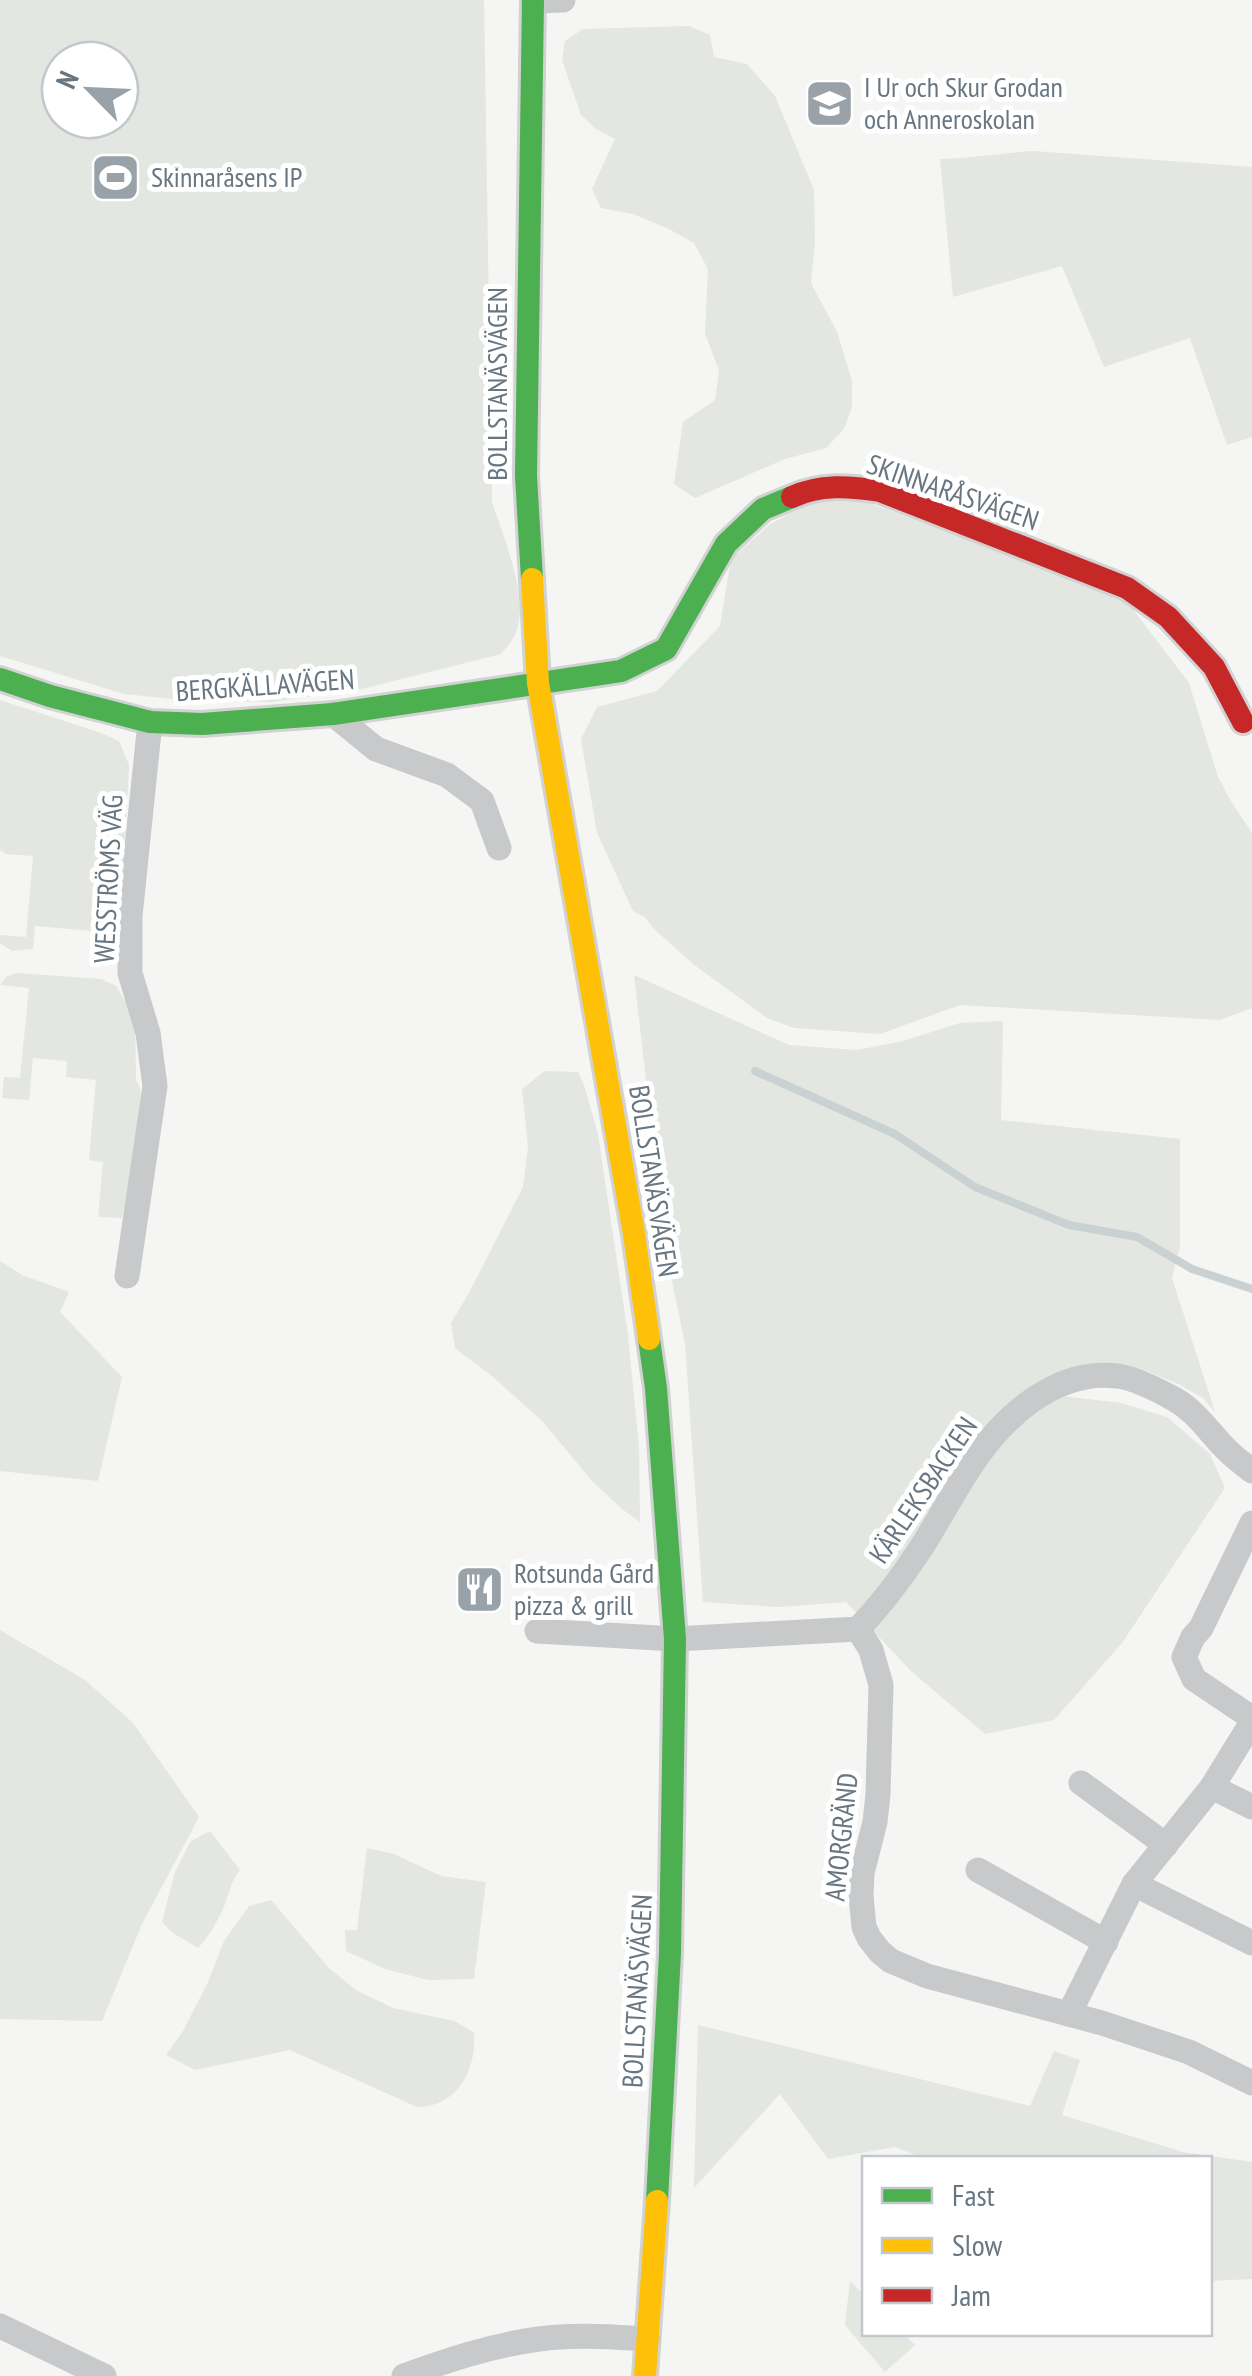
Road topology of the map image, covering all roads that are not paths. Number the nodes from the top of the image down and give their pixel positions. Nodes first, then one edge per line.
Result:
1 (562, 0) edge
2 (533, 1) edge
3 (0, 679) edge
4 (538, 683) junction
5 (333, 714) junction
6 (150, 722) junction
7 (1243, 722) dead end
8 (499, 848) dead end
9 (126, 1276) dead end
10 (1252, 1471) edge
11 (1252, 1523) edge
12 (858, 1629) junction
13 (536, 1631) dead end
14 (675, 1639) junction
15 (1252, 1720) edge
16 (1081, 1783) dead end
17 (1212, 1787) junction
18 (1252, 1807) edge
19 (1166, 1844) junction
20 (978, 1870) dead end
21 (1134, 1884) junction
22 (1106, 1942) junction
23 (1252, 1943) edge
24 (1069, 2014) junction
25 (1252, 2083) edge
26 (0, 2326) edge
27 (648, 2339) junction
28 (104, 2376) edge
29 (404, 2376) edge
30 (645, 2376) edge

1 - 2 street
2 - 4 street, BOLLSTANÄSVÄGEN
3 - 6 street, BERGKÄLLAVÄGEN
4 - 5 street, BERGKÄLLAVÄGEN
4 - 7 street, SKINNARÅSVÄGEN
4 - 14 street, BOLLSTANÄSVÄGEN
5 - 6 street, BERGKÄLLAVÄGEN
5 - 8 street
6 - 9 street, WESSTRÖMS VÄG
10 - 12 street, KÄRLEKSBACKEN
11 - 15 street
12 - 14 street
12 - 24 street, AMORGRÄND
13 - 14 street
14 - 27 street, BOLLSTANÄSVÄGEN
15 - 17 street
16 - 19 street
17 - 18 street
17 - 19 street
19 - 21 street
20 - 22 street
21 - 22 street
21 - 23 street
22 - 24 street
24 - 25 street, AMORGRÄND
26 - 28 street
27 - 29 street
27 - 30 street, BOLLSTANÄSVÄGEN

